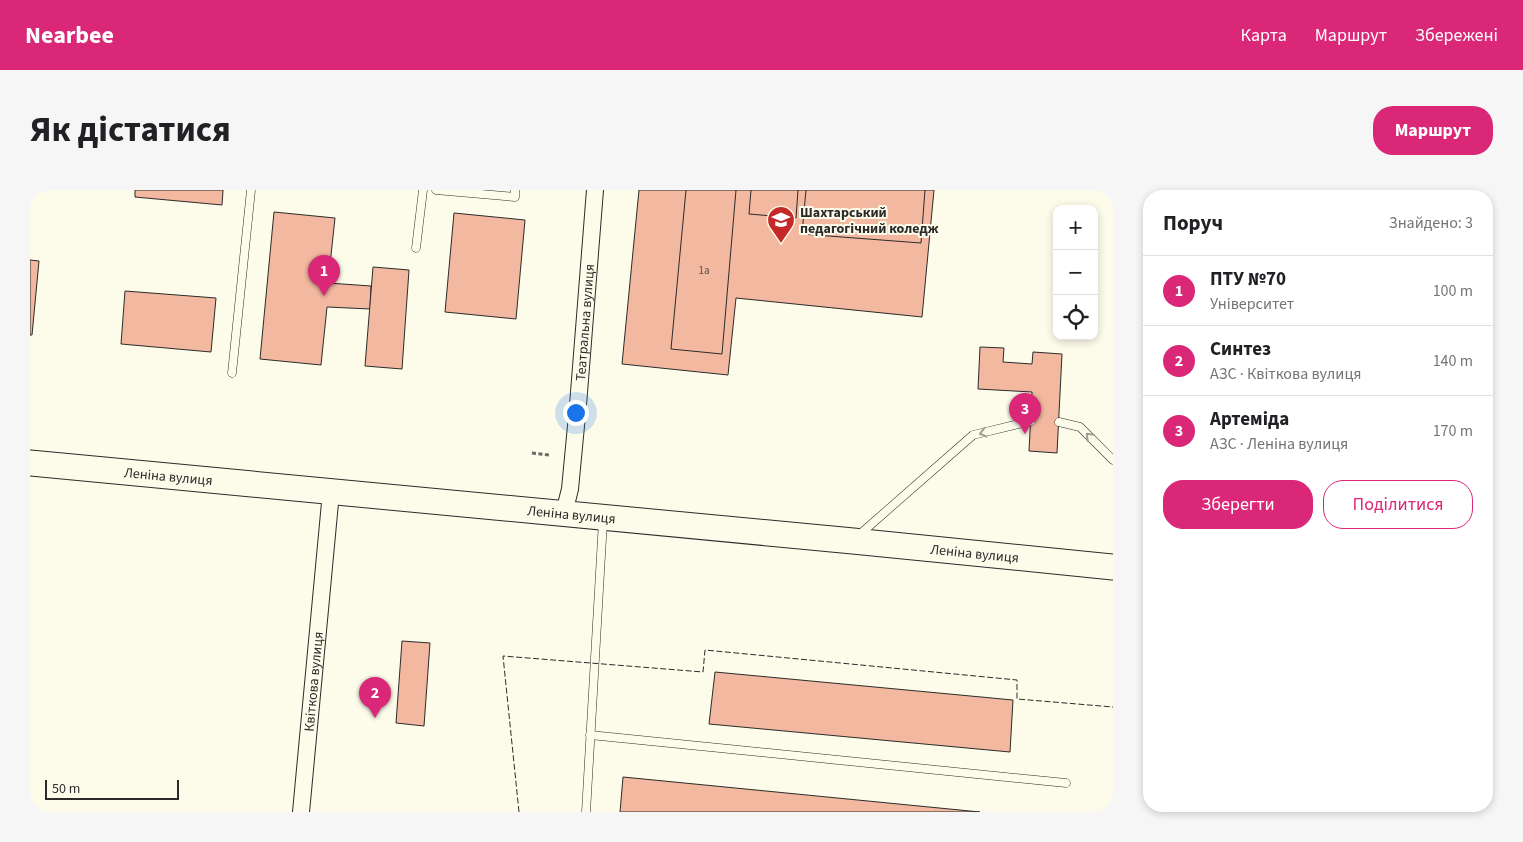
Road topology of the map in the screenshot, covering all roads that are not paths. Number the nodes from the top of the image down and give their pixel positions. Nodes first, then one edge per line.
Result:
1 (251, 190) edge
2 (423, 190) edge
3 (436, 190) edge
4 (515, 190) edge
5 (595, 190) edge
6 (416, 248) dead end
7 (232, 373) dead end
8 (1031, 421) dead end
9 (1059, 422) dead end
10 (1113, 460) edge
11 (30, 463) edge
12 (331, 492) junction
13 (564, 513) junction
14 (603, 517) junction
15 (853, 541) junction
16 (1113, 567) edge
17 (590, 735) junction
18 (1066, 784) dead end
19 (301, 812) edge
20 (586, 812) edge

1 - 7 lane
2 - 6 lane
3 - 4 lane
5 - 13 street, Театральна вулиця
8 -> 15 lane
10 -> 9 lane
11 - 12 main road, Леніна вулиця
12 - 13 main road, Леніна вулиця
12 - 19 street, Квіткова вулиця
13 - 14 main road, Леніна вулиця
14 - 15 main road, Леніна вулиця
14 - 17 lane
15 - 16 main road, Леніна вулиця
17 - 18 lane
17 - 20 lane

